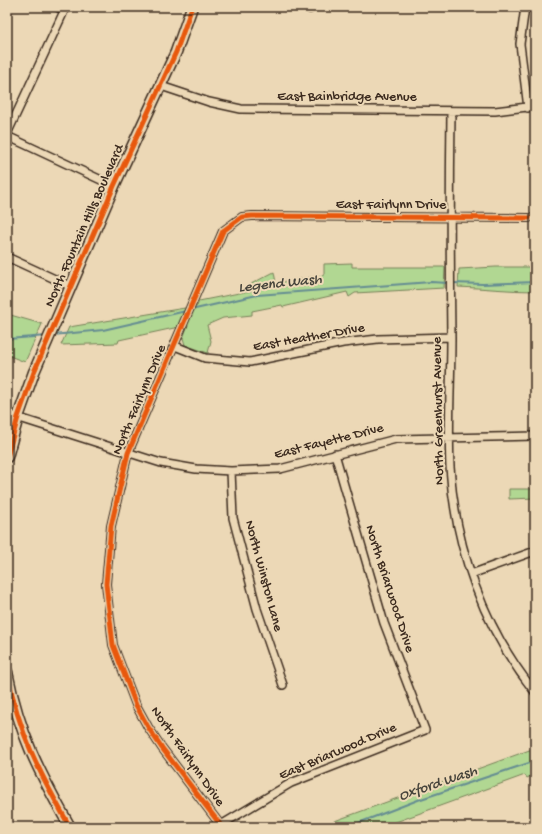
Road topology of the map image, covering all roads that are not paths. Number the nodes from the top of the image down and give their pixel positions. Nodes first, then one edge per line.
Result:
1 (57, 7) edge
2 (192, 7) edge
3 (525, 7) edge
4 (65, 9) edge
5 (161, 86) junction
6 (531, 107) edge
7 (451, 110) junction
8 (7, 135) edge
9 (114, 186) junction
10 (252, 216) joint
11 (449, 218) junction
12 (529, 218) dead end
13 (7, 257) edge
14 (70, 286) junction
15 (451, 338) junction
16 (175, 346) junction
17 (7, 414) edge
18 (18, 417) junction
19 (535, 436) edge
20 (450, 438) junction
21 (128, 453) junction
22 (335, 454) junction
23 (7, 457) edge
24 (231, 471) junction
25 (535, 551) edge
26 (471, 574) junction
27 (7, 672) edge
28 (283, 685) dead end
29 (535, 692) edge
30 (9, 695) edge
31 (425, 730) joint
32 (222, 826) edge
33 (70, 827) edge

1 - 4 street
2 - 5 main road, North Fountain Hills Boulevard
3 - 6 street
4 - 8 street
5 - 7 street, East Bainbridge Avenue
5 - 9 main road, North Fountain Hills Boulevard
6 - 7 street, East Bainbridge Avenue
7 - 11 street, North Greenhurst Avenue
8 - 9 street
9 - 14 main road, North Fountain Hills Boulevard
10 - 11 street, East Fairlynn Drive
10 - 16 street, North Fairlynn Drive
11 - 12 street, East Fairlynn Drive
11 - 15 street, North Greenhurst Avenue
13 - 14 street
14 - 18 main road, North Fountain Hills Boulevard
15 - 16 street, East Heather Drive
15 - 20 street, North Greenhurst Avenue
16 - 21 street, North Fairlynn Drive
17 - 18 street, East Fayette Drive
18 - 21 street, East Fayette Drive
18 - 23 main road, North Fountain Hills Boulevard
19 - 20 street, East Fayette Drive
20 - 22 street, East Fayette Drive
20 - 26 street, North Greenhurst Avenue
21 - 24 street, East Fayette Drive
21 - 32 street, North Fairlynn Drive
22 - 24 street, East Fayette Drive
22 - 31 street, North Briarwood Drive
24 - 28 street, North Winston Lane
25 - 26 street
26 - 29 street, North Greenhurst Avenue
27 - 30 main road
30 - 33 main road
31 - 32 street, East Briarwood Drive

